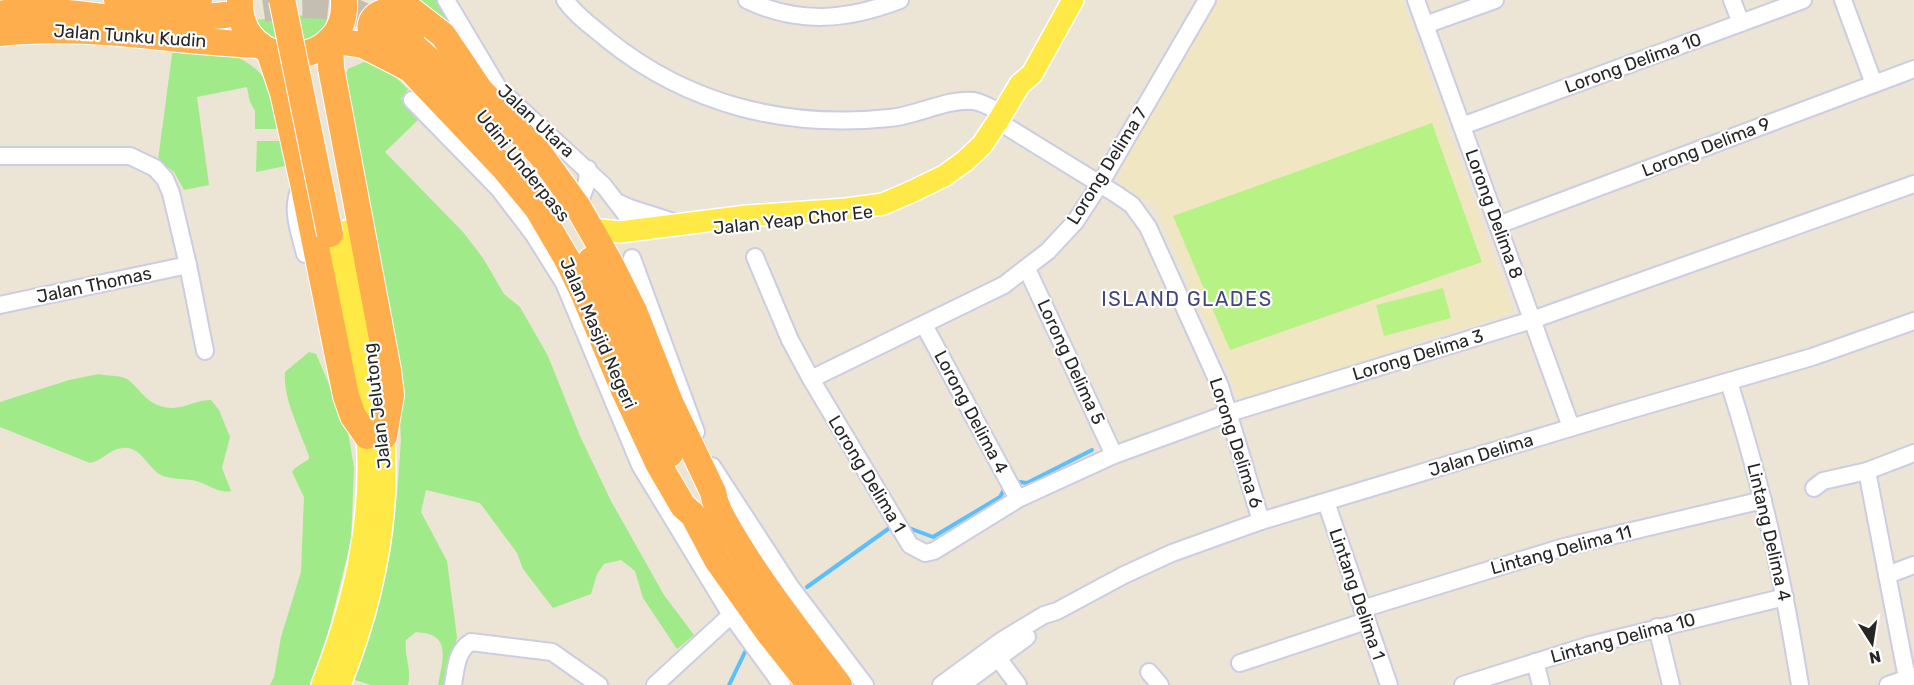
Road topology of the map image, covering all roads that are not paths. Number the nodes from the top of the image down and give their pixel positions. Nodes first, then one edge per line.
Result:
1 (6, 0) edge
2 (199, 0) edge
3 (344, 0) edge
4 (398, 0) edge
5 (446, 0) edge
6 (565, 0) edge
7 (747, 0) edge
8 (900, 0) edge
9 (1073, 0) edge
10 (1207, 0) edge
11 (1416, 0) edge
12 (1495, 0) edge
13 (1732, 0) edge
14 (1803, 0) edge
15 (1843, 0) edge
16 (0, 1) edge
17 (135, 1) edge
18 (291, 4) edge
19 (233, 7) edge
20 (0, 14) edge
21 (1740, 23) junction
22 (1425, 25) junction
23 (392, 30) tunnel mouth
24 (0, 33) edge
25 (330, 40) junction
26 (258, 47) junction
27 (410, 69) junction
28 (1914, 69) edge
29 (1874, 84) junction
30 (480, 90) junction
31 (412, 100) dead end
32 (1006, 121) junction
33 (1462, 126) junction
34 (0, 156) edge
35 (588, 170) junction
36 (1100, 184) junction
37 (1914, 184) edge
38 (618, 202) junction
39 (578, 207) junction
40 (681, 224) junction
41 (1498, 225) junction
42 (591, 229) junction
43 (629, 230) junction
44 (338, 233) joint
45 (755, 257) dead end
46 (621, 260) junction
47 (188, 265) junction
48 (1027, 269) junction
49 (0, 305) edge
50 (1532, 320) junction
51 (1914, 321) edge
52 (924, 325) junction
53 (205, 351) dead end
54 (811, 379) junction
55 (1729, 382) junction
56 (1229, 413) junction
57 (1571, 427) junction
58 (375, 436) junction
59 (1914, 453) edge
60 (1114, 455) junction
61 (1868, 471) junction
62 (1814, 488) dead end
63 (1017, 499) junction
64 (1763, 500) junction
65 (1326, 502) junction
66 (704, 511) junction
67 (1261, 522) junction
68 (934, 551) joint
69 (1914, 565) edge
70 (1887, 575) junction
71 (1785, 597) junction
72 (1057, 611) junction
73 (731, 615) junction
74 (1364, 615) junction
75 (1657, 627) junction
76 (998, 658) junction
77 (1535, 662) junction
78 (1240, 663) dead end
79 (1910, 677) edge
80 (788, 679) edge
81 (322, 685) edge
82 (340, 685) edge
83 (453, 685) edge
84 (599, 685) edge
85 (655, 685) edge
86 (839, 685) edge
87 (865, 685) edge
88 (941, 685) edge
89 (962, 685) edge
90 (1018, 685) edge
91 (1389, 685) edge
92 (1463, 685) edge
93 (1541, 685) edge
94 (1671, 685) edge
95 (1800, 685) edge
96 (1888, 685) edge

1 - 16 highway
2 - 17 highway, Jalan Tunku Kudin
3 - 25 highway
4 - 30 highway, Jalan Masjid Negeri
5 - 35 street, Jalan Utara
6 - 32 street, Lorong Delima 6
7 - 8 street
9 - 32 main road, Jalan Yeap Chor Ee
10 - 36 street, Lorong Delima 7
11 - 22 street, Lorong Delima 8
12 - 22 street
13 - 21 street
14 - 21 street, Lorong Delima 10
15 - 29 street
18 - 44 highway
19 - 20 highway
19 - 26 highway
21 - 33 street, Lorong Delima 10
22 - 33 street, Lorong Delima 8
23 - 66 highway, Udini Underpass
24 - 26 highway, Jalan Tunku Kudin
25 - 26 highway, Jalan Tunku Kudin
25 - 27 highway, Jalan Masjid Negeri
25 - 58 highway
26 - 58 highway
27 - 30 highway
27 - 66 highway, Jalan Masjid Negeri
28 - 29 street, Lorong Delima 9
29 - 41 street, Lorong Delima 9
30 - 39 highway, Jalan Masjid Negeri
31 - 73 street
32 - 36 street, Lorong Delima 6
32 - 40 main road, Jalan Yeap Chor Ee
32 - 46 main road, Jalan Yeap Chor Ee
33 - 41 street, Lorong Delima 8
34 - 47 street
35 - 38 street, Jalan Utara
35 - 39 street
36 - 48 street, Lorong Delima 7
36 - 56 street, Lorong Delima 6
37 - 50 street, Lorong Delima 3
38 - 40 street, Jalan Utara
38 - 43 street, Jalan Utara
39 - 42 highway, Jalan Masjid Negeri
40 - 43 main road, Jalan Yeap Chor Ee
41 - 50 street, Lorong Delima 8
42 - 43 main road, Jalan Yeap Chor Ee
42 - 46 highway, Jalan Masjid Negeri
44 - 58 main road, Jalan Jelutong
45 - 54 street
46 - 66 highway, Jalan Masjid Negeri
46 - 87 street
47 - 49 street, Jalan Thomas
47 - 53 street
48 - 52 street, Lorong Delima 7
48 - 60 street, Lorong Delima 5
50 - 56 street, Lorong Delima 3
50 - 57 street, Lorong Delima 8
51 - 55 street, Jalan Delima
52 - 54 street, Lorong Delima 7
52 - 63 street, Lorong Delima 4
54 - 68 street, Lorong Delima 1
55 - 57 street, Jalan Delima
55 - 64 street, Lintang Delima 4
56 - 60 street, Lorong Delima 3
56 - 67 street, Lorong Delima 6
57 - 65 street, Jalan Delima
58 - 81 main road, Jalan Jelutong
58 - 82 main road, Jalan Jelutong
59 - 61 street
60 - 63 street, Lorong Delima 3
61 - 62 street
61 - 70 street
63 - 68 street, Lorong Delima 3
64 - 71 street, Lintang Delima 4
64 - 74 street, Lintang Delima 11
65 - 67 street, Jalan Delima
65 - 74 street, Lintang Delima 1
66 - 80 highway, Jalan Masjid Negeri
66 - 86 highway, Jalan Masjid Negeri
67 - 72 street, Jalan Delima
69 - 70 street
70 - 79 street
71 - 75 street, Lintang Delima 10
71 - 95 street, Lintang Delima 4
72 - 76 street, Jalan Delima
72 - 88 street, Jalan Delima
73 - 80 street
73 - 85 street
74 - 78 street, Lintang Delima 11
74 - 91 street, Lintang Delima 1
75 - 77 street, Lintang Delima 10
75 - 94 street
76 - 89 street, Jalan Delima
76 - 90 street
77 - 92 street, Lintang Delima 10
77 - 93 street
79 - 96 street
83 - 84 street

